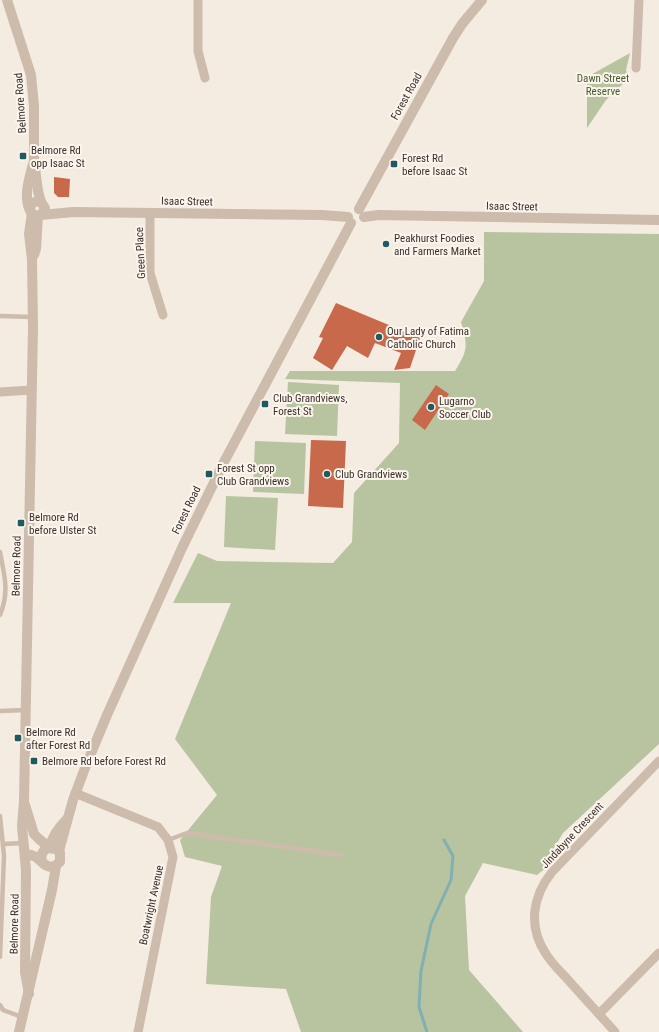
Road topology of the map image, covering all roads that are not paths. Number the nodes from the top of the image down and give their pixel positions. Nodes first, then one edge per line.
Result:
1 (7, 0) edge
2 (198, 0) edge
3 (482, 0) edge
4 (639, 0) edge
5 (636, 68) dead end
6 (205, 78) dead end
7 (38, 210) junction
8 (150, 213) junction
9 (362, 213) junction
10 (349, 220) junction
11 (659, 220) edge
12 (163, 314) dead end
13 (0, 316) edge
14 (32, 317) junction
15 (31, 390) junction
16 (0, 392) edge
17 (0, 552) edge
18 (0, 615) edge
19 (26, 710) junction
20 (0, 711) edge
21 (659, 761) edge
22 (75, 793) junction
23 (24, 801) junction
24 (0, 816) edge
25 (168, 840) junction
26 (2, 844) junction
27 (24, 849) junction
28 (52, 849) junction
29 (341, 854) dead end
30 (43, 863) junction
31 (56, 866) junction
32 (49, 903) junction
33 (659, 953) edge
34 (0, 957) edge
35 (29, 994) junction
36 (0, 1005) edge
37 (599, 1014) junction
38 (23, 1017) junction
39 (19, 1032) edge
40 (138, 1032) edge
41 (615, 1032) edge

1 - 7 street, Belmore Road
2 - 6 street
3 - 9 street, Forest Road
4 - 5 street
7 - 8 street, Isaac Street
7 - 14 street, Belmore Road
8 - 10 street, Isaac Street
8 - 12 street, Green Place
9 - 10 street, Isaac Street
9 - 11 street, Isaac Street
10 - 22 street, Forest Road
13 - 14 lane
14 - 15 street, Belmore Road
15 - 16 street
15 - 19 street, Belmore Road
17 - 18 lane
19 - 20 lane
19 - 23 street, Belmore Road
21 - 37 street, Jindabyne Crescent
22 - 25 street, Boatwright Avenue
22 - 28 street, Forest Road
23 - 27 street, Belmore Road
23 - 28 street, Belmore Road
24 - 26 lane
25 - 29 lane
25 - 40 street, Boatwright Avenue
26 - 27 lane
26 - 34 lane
27 - 30 street
27 - 35 street, Belmore Road
28 - 30 street
28 - 31 street
30 - 31 street
30 - 32 street
31 - 32 street
32 - 35 street
33 - 37 street
35 - 38 street
36 - 38 lane
37 - 41 street, Jindabyne Crescent
38 - 39 street

